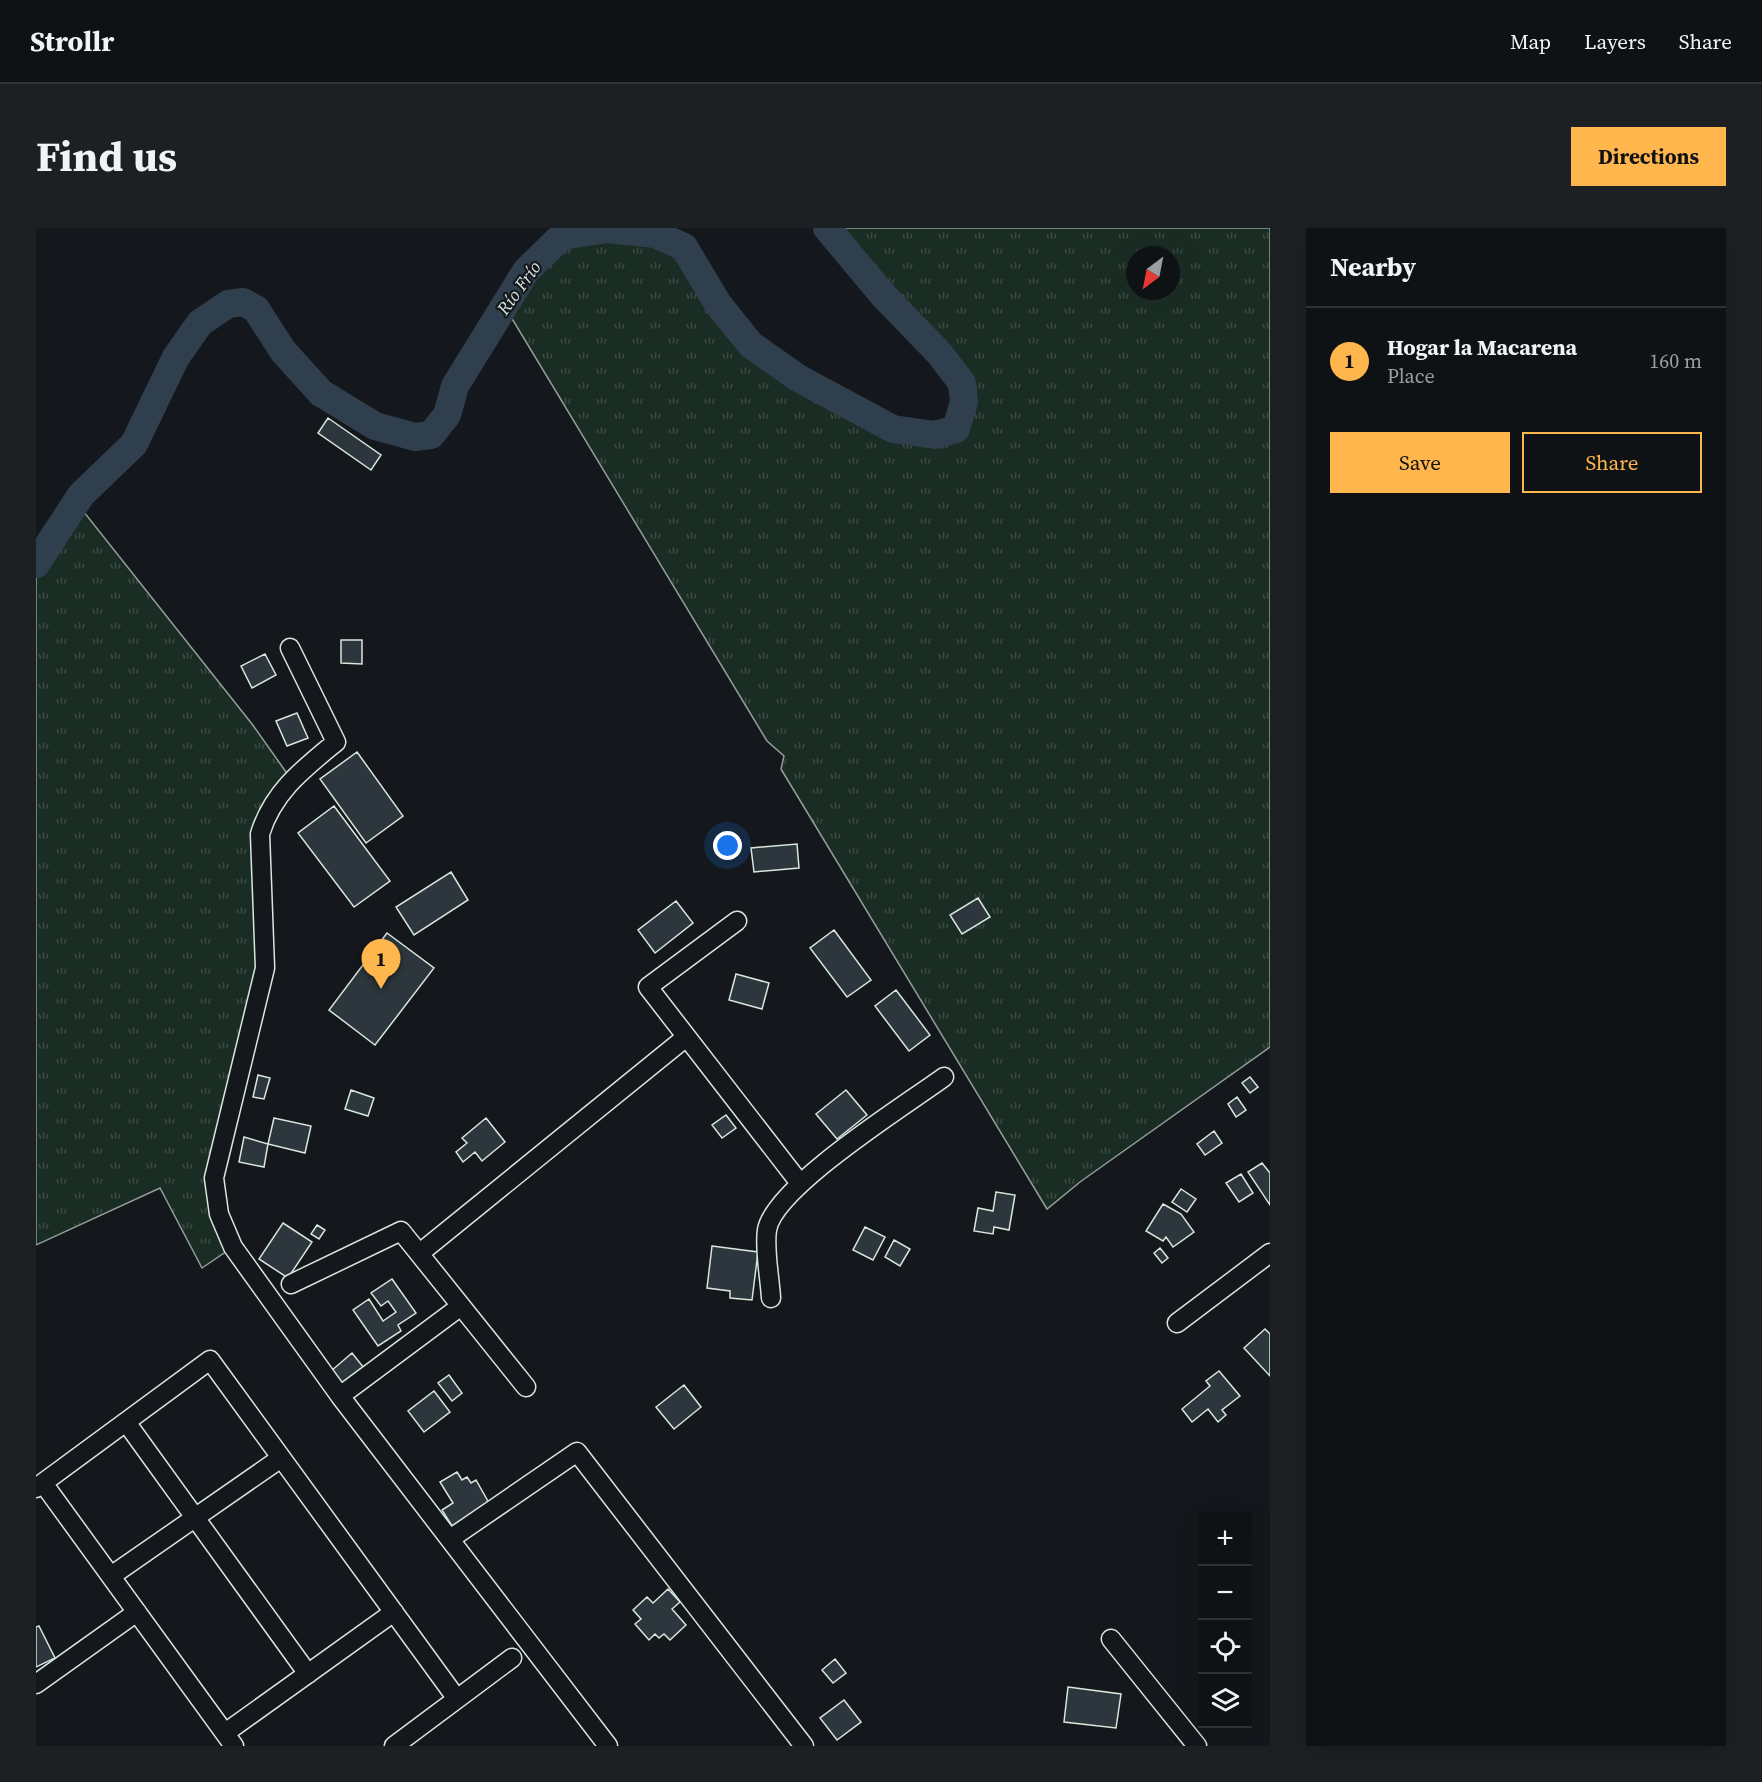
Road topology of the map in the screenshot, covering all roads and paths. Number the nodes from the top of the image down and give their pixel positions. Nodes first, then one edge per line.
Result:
1 (290, 648) dead end
2 (737, 921) dead end
3 (685, 1038) junction
4 (944, 1077) dead end
5 (799, 1182) junction
6 (420, 1253) junction
7 (1270, 1253) edge
8 (291, 1284) dead end
9 (771, 1299) dead end
10 (461, 1306) junction
11 (1177, 1323) dead end
12 (526, 1387) dead end
13 (340, 1396) junction
14 (126, 1422) junction
15 (281, 1458) junction
16 (40, 1486) edge
17 (195, 1518) junction
18 (450, 1539) junction
19 (111, 1576) junction
20 (137, 1612) junction
21 (394, 1612) junction
22 (1112, 1639) dead end
23 (512, 1658) dead end
24 (308, 1674) junction
25 (36, 1684) edge
26 (457, 1699) junction
27 (230, 1740) edge
28 (394, 1746) edge
29 (608, 1746) edge
30 (804, 1746) edge
31 (1197, 1746) edge

1 - 13 street
2 - 3 street
3 - 5 street
3 - 6 street
4 - 5 street
5 - 9 street
6 - 8 street
6 - 10 street
7 - 11 street
10 - 12 street
10 - 13 street
13 - 18 street
14 - 15 street
14 - 16 street
14 - 17 street
15 - 17 street
15 - 21 street
16 - 19 street
17 - 19 street
17 - 24 street
18 - 29 street
18 - 30 street
19 - 20 street
20 - 25 street
20 - 27 street
21 - 24 street
21 - 26 street
22 - 31 street
23 - 26 street
24 - 27 street
26 - 28 street

